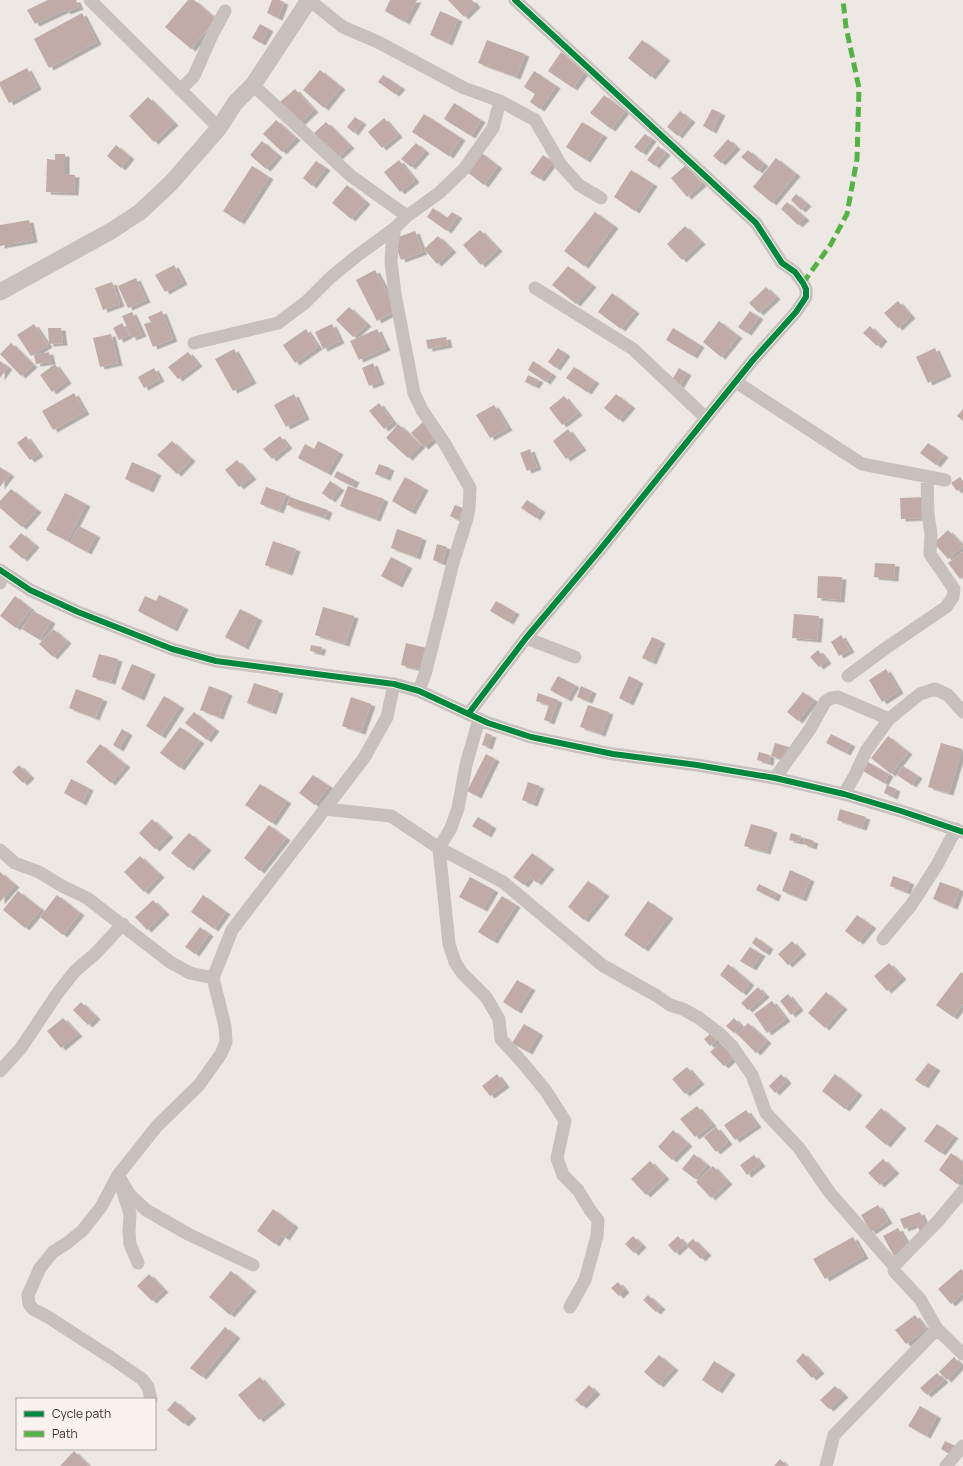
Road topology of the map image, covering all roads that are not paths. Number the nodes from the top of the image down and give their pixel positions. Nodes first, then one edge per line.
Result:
1 (90, 0) edge
2 (309, 0) edge
3 (515, 0) edge
4 (225, 11) dead end
5 (253, 85) junction
6 (180, 90) junction
7 (500, 101) junction
8 (219, 128) junction
9 (601, 198) dead end
10 (407, 216) junction
11 (396, 228) junction
12 (535, 288) dead end
13 (0, 292) edge
14 (194, 343) dead end
15 (736, 382) junction
16 (706, 418) junction
17 (927, 477) junction
18 (945, 480) dead end
19 (1, 575) edge
20 (526, 638) junction
21 (575, 657) dead end
22 (848, 676) dead end
23 (394, 684) junction
24 (419, 691) junction
25 (963, 712) edge
26 (474, 716) junction
27 (889, 719) junction
28 (775, 778) junction
29 (844, 794) junction
30 (325, 809) junction
31 (959, 831) edge
32 (439, 848) junction
33 (0, 850) edge
34 (123, 924) junction
35 (883, 938) dead end
36 (213, 978) junction
37 (0, 1071) edge
38 (118, 1175) junction
39 (963, 1192) edge
40 (138, 1263) dead end
41 (252, 1265) dead end
42 (894, 1266) junction
43 (570, 1307) dead end
44 (937, 1330) junction
45 (963, 1354) edge
46 (151, 1398) edge
47 (963, 1446) edge
48 (826, 1466) edge
49 (946, 1466) edge

1 - 6 street
2 - 5 street
2 - 7 street
3 - 15 street
4 - 6 street
5 - 8 street
5 - 10 street
6 - 8 street
7 - 9 street
7 - 10 street
8 - 13 street
10 - 11 street
11 - 14 street
11 - 24 street
12 - 16 street
15 - 16 street
15 - 17 street
16 - 20 street
17 - 18 street
17 - 22 street
19 - 23 street
20 - 21 street
20 - 26 street
23 - 24 street
23 - 30 street
24 - 26 street
25 - 27 street
26 - 28 street
26 - 32 street
27 - 28 street
27 - 29 street
28 - 29 street
29 - 31 street
30 - 32 street
30 - 36 street
31 - 35 street
32 - 42 street
32 - 43 street
33 - 34 street
34 - 36 street
34 - 37 street
36 - 38 street
38 - 40 street
38 - 41 street
38 - 46 street
39 - 42 street
42 - 44 street
44 - 45 street
44 - 48 street
47 - 49 street

